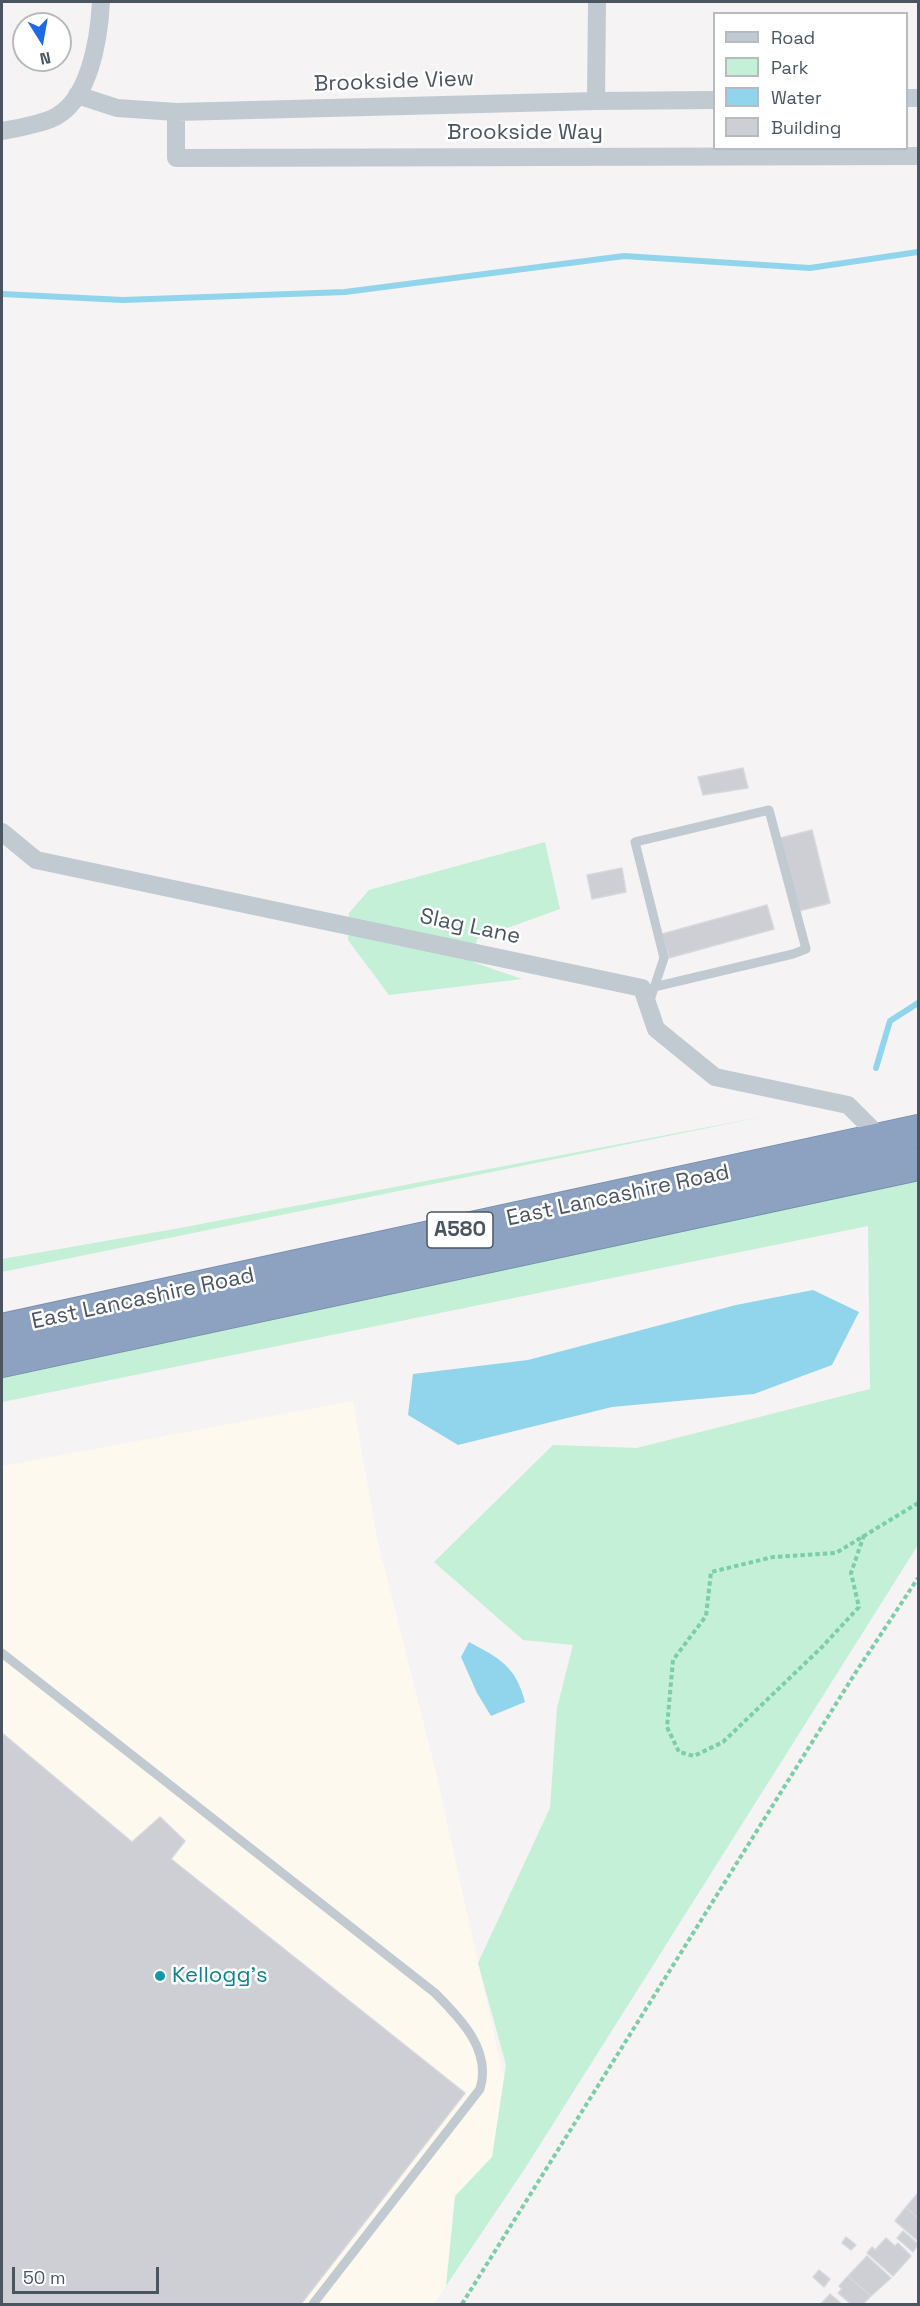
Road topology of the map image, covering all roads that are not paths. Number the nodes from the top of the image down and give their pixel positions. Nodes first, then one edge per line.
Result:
1 (100, 2) edge
2 (597, 2) edge
3 (77, 95) junction
4 (713, 100) edge
5 (596, 101) junction
6 (176, 112) junction
7 (2, 131) edge
8 (918, 156) edge
9 (2, 832) edge
10 (654, 987) junction
11 (648, 1005) junction
12 (902, 1135) edge
13 (916, 1164) edge
14 (2, 1330) edge
15 (2, 1361) edge
16 (2, 1653) edge
17 (313, 2304) edge

1 - 3 street
2 - 5 street
3 - 6 street, Brookside View
3 - 7 street
4 - 5 street, Brookside View
5 - 6 street, Brookside View
6 - 8 street, Brookside Way
9 - 11 street, Slag Lane
10 - 10 lane
10 - 11 lane
11 - 12 street, Slag Lane
12 - 13 highway
12 - 14 highway, East Lancashire Road / A580
13 - 15 highway, East Lancashire Road / A580
16 - 17 lane

